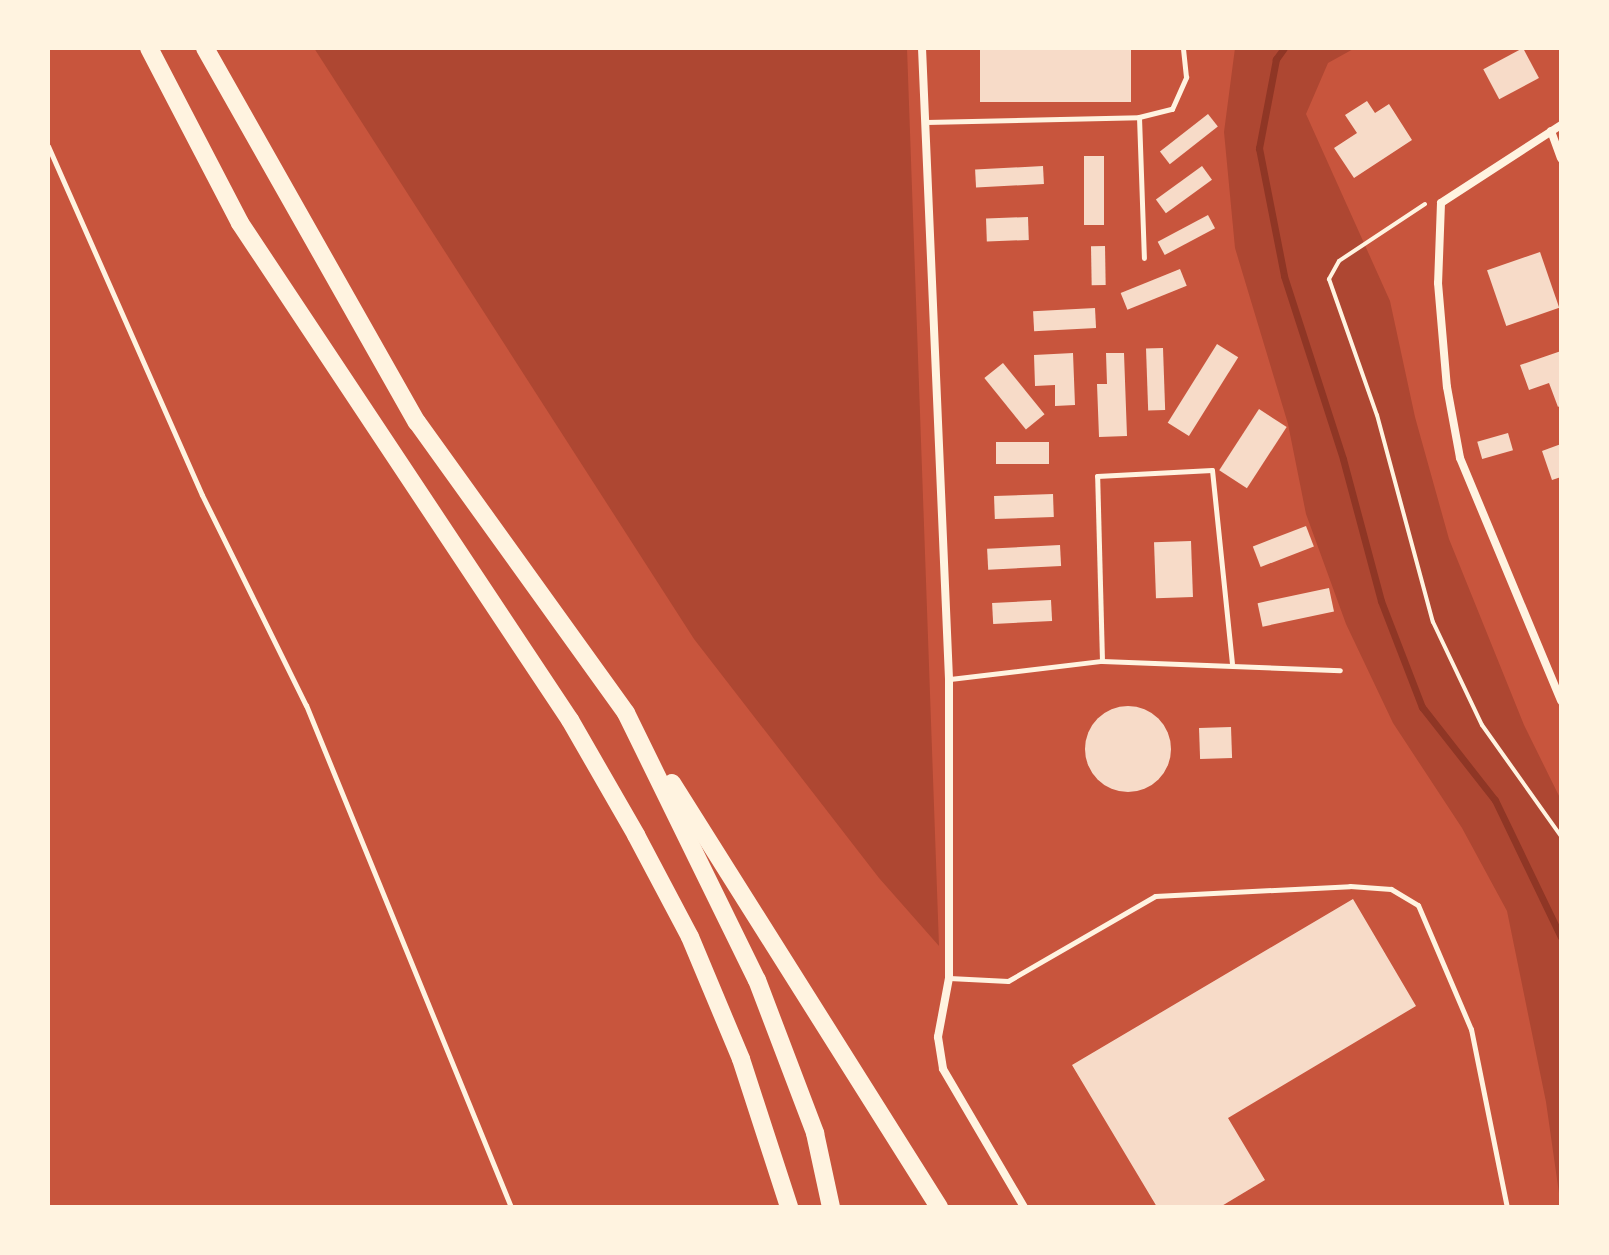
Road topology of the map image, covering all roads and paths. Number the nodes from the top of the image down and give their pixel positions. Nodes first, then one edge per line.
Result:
1 (149, 48) edge
2 (205, 48) edge
3 (922, 48) edge
4 (1183, 48) edge
5 (1139, 117) junction
6 (925, 122) junction
7 (1561, 125) edge
8 (1551, 131) junction
9 (48, 146) edge
10 (1561, 158) edge
11 (1435, 195) dead end
12 (1144, 258) dead end
13 (1102, 661) junction
14 (1232, 663) junction
15 (1340, 670) dead end
16 (949, 679) junction
17 (1561, 701) edge
18 (626, 713) junction
19 (1561, 836) edge
20 (949, 978) junction
21 (511, 1207) edge
22 (789, 1207) edge
23 (831, 1207) edge
24 (939, 1207) edge
25 (1024, 1207) edge
26 (1507, 1207) edge

1 - 22 main road
2 - 18 main road
3 - 6 street
4 - 5 lane
5 - 6 lane
5 - 12 lane
6 - 16 street
7 - 8 street
8 - 10 street
8 - 17 street
9 - 21 lane
11 - 19 path
13 - 14 lane
13 - 14 lane
13 - 16 lane
14 - 15 lane
16 - 20 street
18 - 23 main road
18 - 24 main road
20 - 25 street
20 - 26 lane

